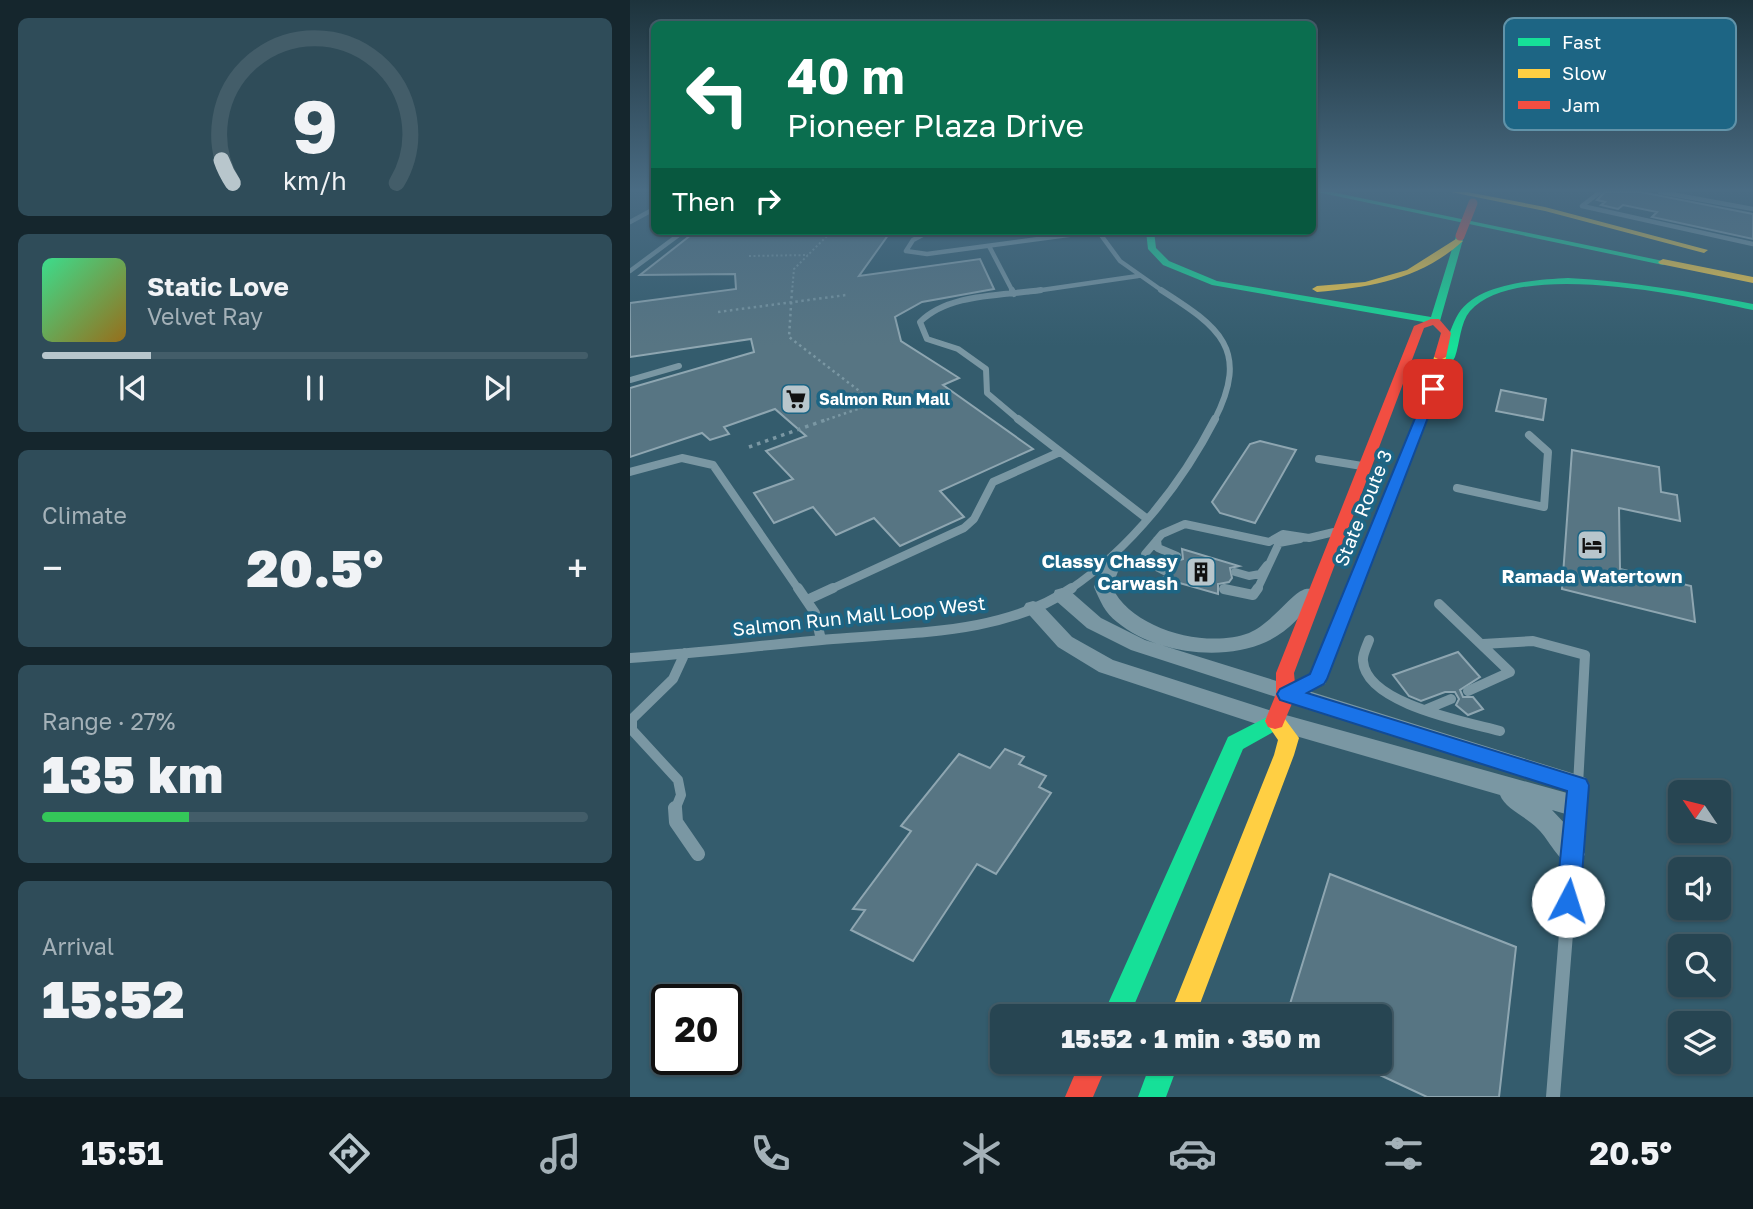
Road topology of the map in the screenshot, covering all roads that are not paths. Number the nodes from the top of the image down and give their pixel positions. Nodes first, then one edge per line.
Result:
1 (668, 243) edge
2 (911, 243) edge
3 (1009, 243) edge
4 (1107, 243) edge
5 (1149, 243) edge
6 (1166, 243) edge
7 (1453, 243) edge
8 (1458, 243) edge
9 (1572, 243) edge
10 (1623, 243) edge
11 (1679, 243) edge
12 (989, 246) junction
13 (1732, 257) dead end
14 (1753, 269) edge
15 (630, 271) edge
16 (1139, 276) junction
17 (1753, 280) edge
18 (1014, 294) junction
19 (1753, 307) edge
20 (1435, 321) junction
21 (630, 374) edge
22 (1436, 377) junction
23 (630, 380) edge
24 (1529, 435) dead end
25 (1060, 452) junction
26 (1319, 459) dead end
27 (1364, 467) junction
28 (630, 472) edge
29 (1457, 488) dead end
30 (1146, 518) junction
31 (1339, 531) junction
32 (1307, 538) junction
33 (1157, 540) junction
34 (1115, 556) junction
35 (1177, 556) dead end
36 (1267, 565) junction
37 (1166, 572) dead end
38 (1235, 572) dead end
39 (1321, 579) junction
40 (1224, 589) dead end
41 (1062, 595) junction
42 (807, 600) junction
43 (1439, 604) dead end
44 (1033, 608) junction
45 (821, 640) junction
46 (1369, 640) dead end
47 (1483, 644) junction
48 (685, 653) junction
49 (630, 658) edge
50 (1468, 691) dead end
51 (1286, 694) junction
52 (1451, 699) dead end
53 (1426, 710) junction
54 (1275, 721) junction
55 (1500, 731) dead end
56 (1464, 775) junction
57 (1577, 796) junction
58 (698, 854) dead end
59 (1572, 854) junction
60 (1121, 1004) edge
61 (1187, 1004) edge
62 (1089, 1074) edge
63 (1161, 1074) edge
64 (1079, 1097) edge
65 (1152, 1097) edge
66 (1553, 1097) edge

1 - 15 lane
2 - 12 lane
3 - 12 lane
4 - 16 lane, Salmon Run Mall Loop West
5 - 20 main road
6 - 7 main road
8 - 20 main road, State Route 3
9 - 17 main road
10 - 14 main road
11 - 13 main road
12 - 18 lane
16 - 18 lane
16 - 30 lane, Salmon Run Mall Loop West
18 - 25 lane
19 - 22 main road
20 - 22 main road, State Route 3
20 - 27 main road, State Route 3
21 - 23 lane
22 - 51 main road, State Route 3
24 - 29 lane
25 - 30 lane
25 - 42 lane
26 - 27 lane
27 - 31 main road, State Route 3
28 - 42 lane
30 - 34 lane, Salmon Run Mall Loop West
31 - 32 lane
31 - 39 main road, State Route 3
32 - 33 lane
32 - 36 lane
33 - 35 lane
33 - 37 lane
34 - 39 street
34 - 41 lane, Salmon Run Mall Loop West
36 - 38 lane
36 - 40 lane
39 - 51 main road, State Route 3
41 - 44 lane, Salmon Run Mall Loop West
41 - 51 street
42 - 45 lane
43 - 47 lane
44 - 45 lane, Salmon Run Mall Loop West
44 - 54 street
45 - 48 lane, Salmon Run Mall Loop West
46 - 53 lane
47 - 50 lane
47 - 57 lane
48 - 49 lane, Salmon Run Mall Loop West
48 - 58 lane
51 - 54 main road, State Route 3
51 - 57 street
52 - 53 lane
53 - 55 lane
54 - 56 street
54 - 60 main road
54 - 61 main road
56 - 57 street
56 - 59 street
57 - 59 lane
59 - 66 lane
62 - 64 main road
63 - 65 main road

